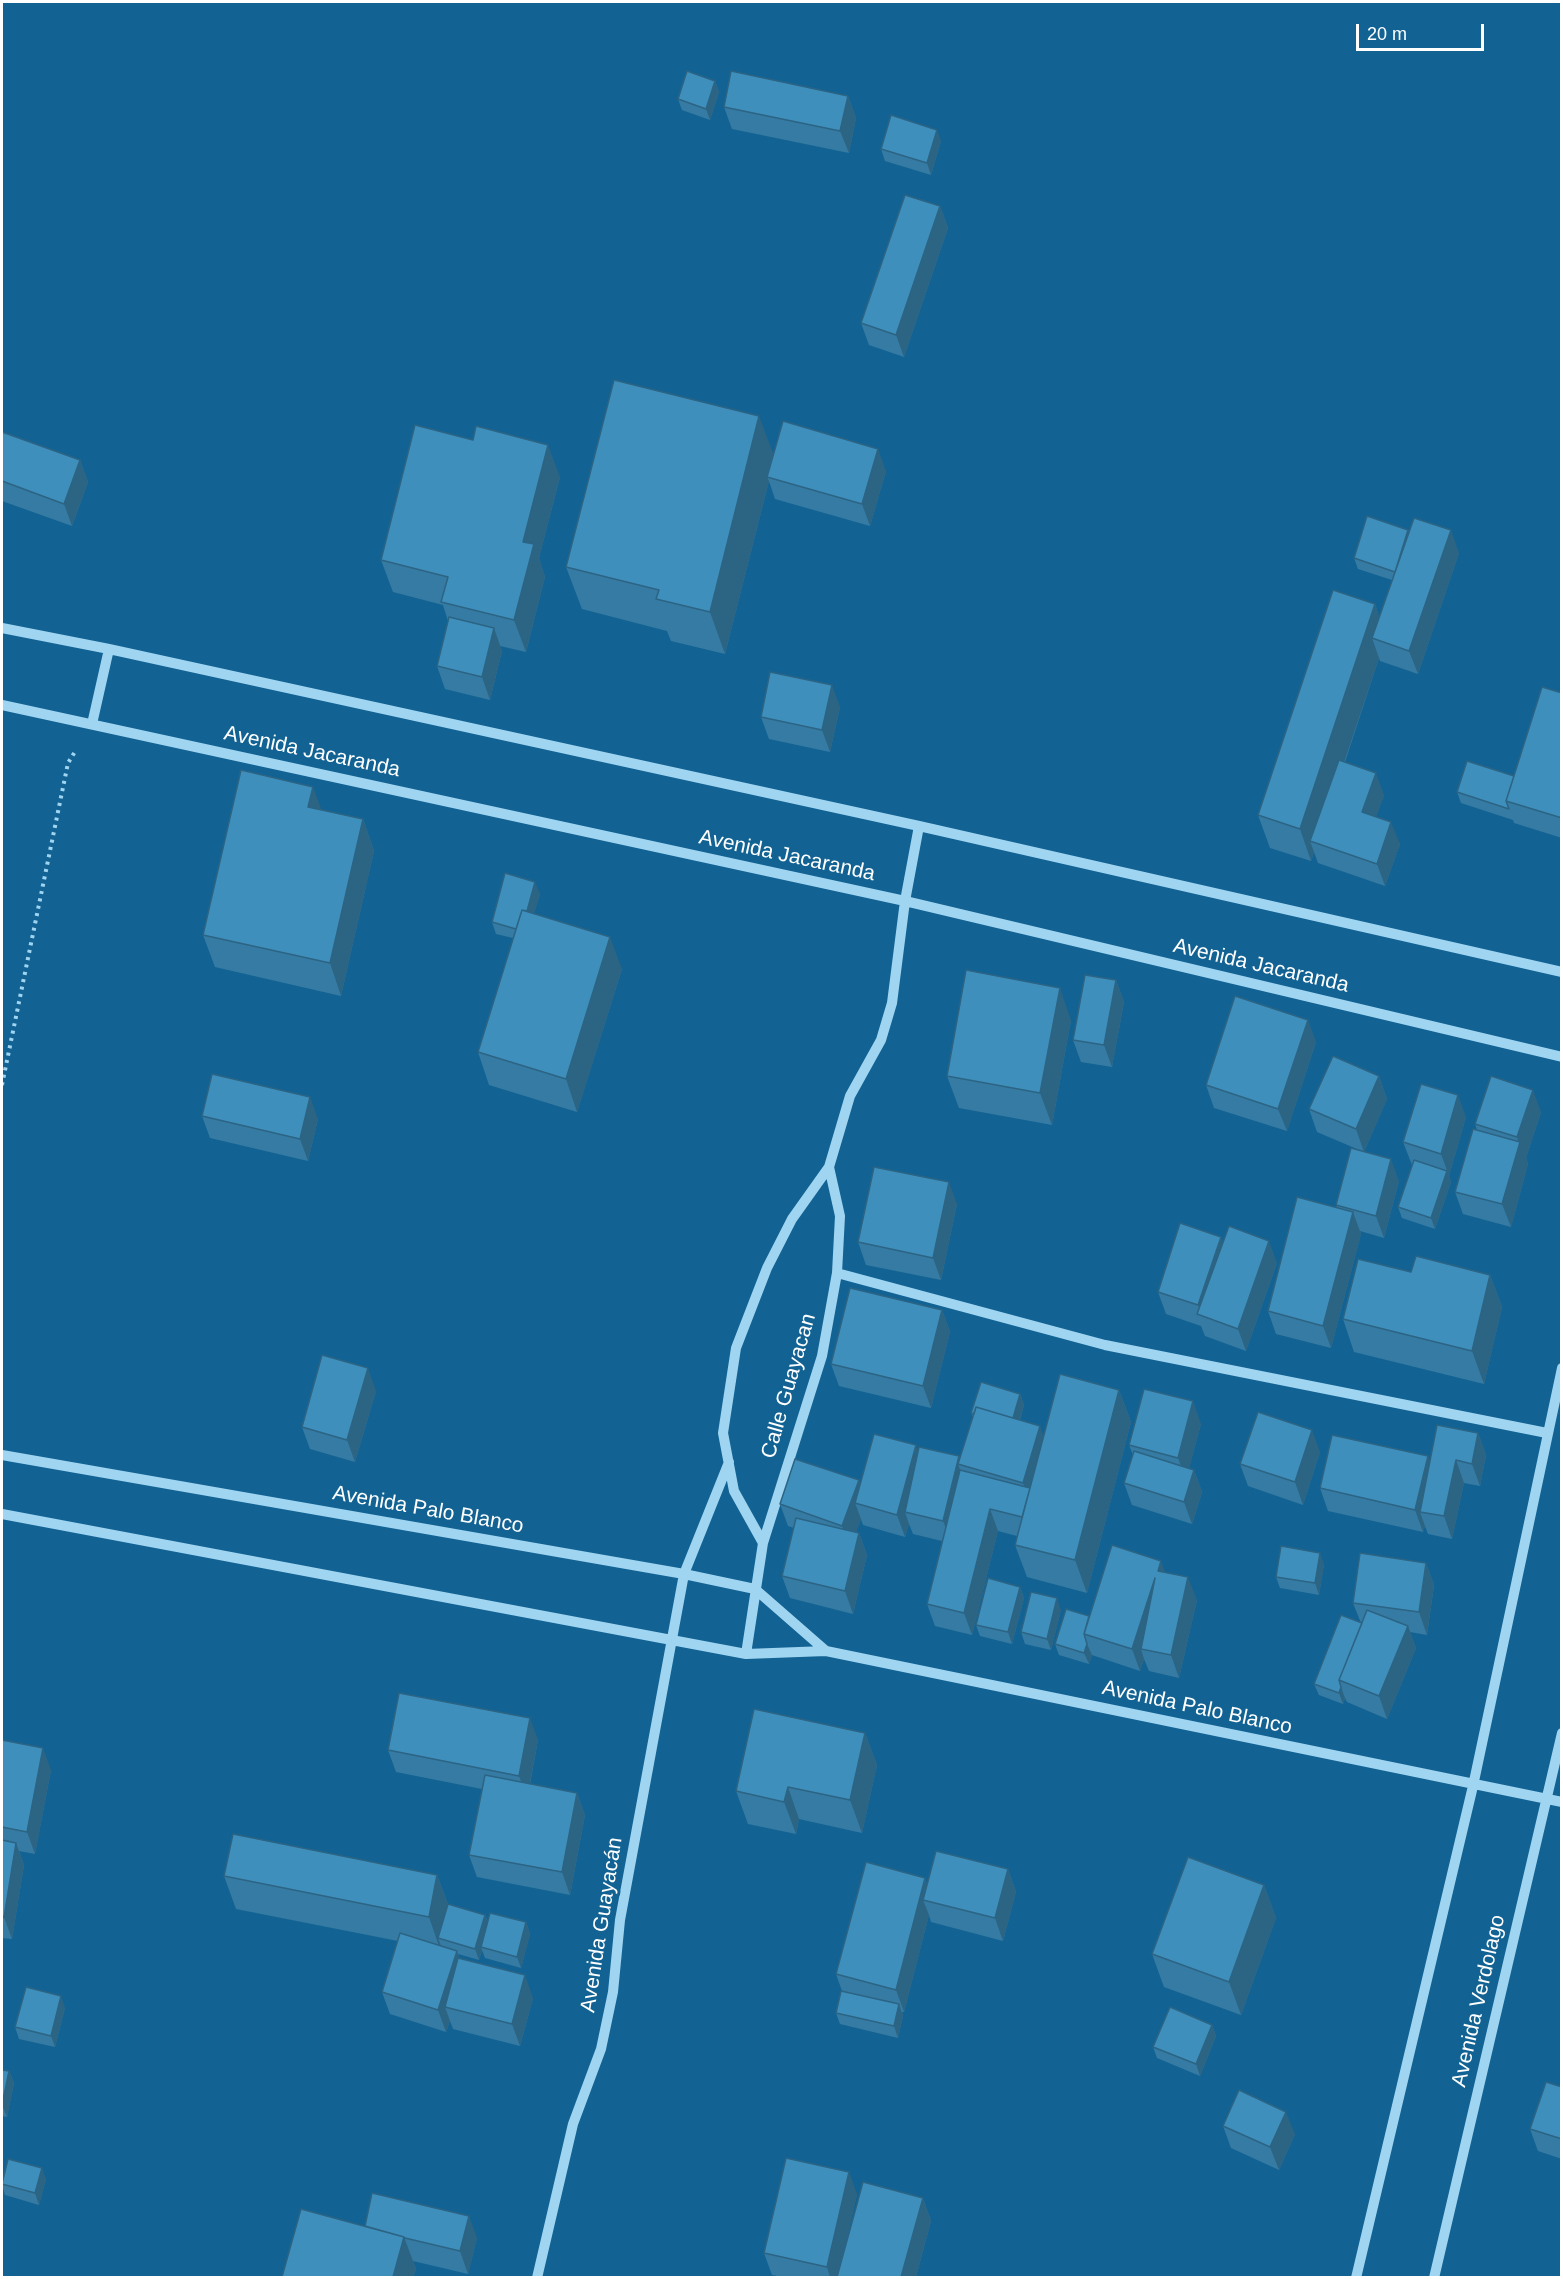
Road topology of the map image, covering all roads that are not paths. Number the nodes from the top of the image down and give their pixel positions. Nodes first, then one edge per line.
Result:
1 (2, 628) edge
2 (109, 649) junction
3 (2, 705) edge
4 (92, 724) junction
5 (919, 826) junction
6 (904, 902) junction
7 (1562, 972) edge
8 (1562, 1057) edge
9 (829, 1167) junction
10 (837, 1273) junction
11 (1562, 1368) edge
12 (1547, 1433) junction
13 (2, 1455) edge
14 (729, 1462) junction
15 (2, 1514) edge
16 (763, 1543) junction
17 (684, 1574) junction
18 (755, 1589) junction
19 (674, 1639) junction
20 (825, 1651) junction
21 (746, 1654) junction
22 (1562, 1733) edge
23 (1473, 1786) junction
24 (1546, 1798) junction
25 (1562, 1802) edge
26 (537, 2277) edge
27 (1356, 2277) edge
28 (1434, 2277) edge

1 - 2 street
2 - 4 street
2 - 5 street
3 - 4 street, Avenida Jacaranda
4 - 6 street, Avenida Jacaranda
5 - 6 street, Calle Guayacan
5 - 7 street
6 - 8 street, Avenida Jacaranda
6 - 9 street, Calle Guayacan
9 - 10 street, Calle Guayacan
9 - 14 street, Calle Guayacan
10 - 12 street
10 - 16 street, Calle Guayacan
11 - 12 street
12 - 23 street
13 - 17 street, Avenida Palo Blanco
14 - 16 street, Calle Guayacan
14 - 17 street, Avenida Guayacán
15 - 19 street, Avenida Palo Blanco
16 - 18 street, Calle Guayacan
17 - 18 street, Avenida Palo Blanco
17 - 19 street, Avenida Guayacán
18 - 20 street, Avenida Palo Blanco
18 - 21 street, Calle Guayacan
19 - 21 street, Avenida Palo Blanco
19 - 26 street, Avenida Guayacán
20 - 21 street, Avenida Palo Blanco
20 - 23 street, Avenida Palo Blanco
22 - 24 street, Avenida Verdolago
23 - 24 street, Avenida Palo Blanco
23 - 27 street
24 - 25 street, Avenida Palo Blanco
24 - 28 street, Avenida Verdolago

